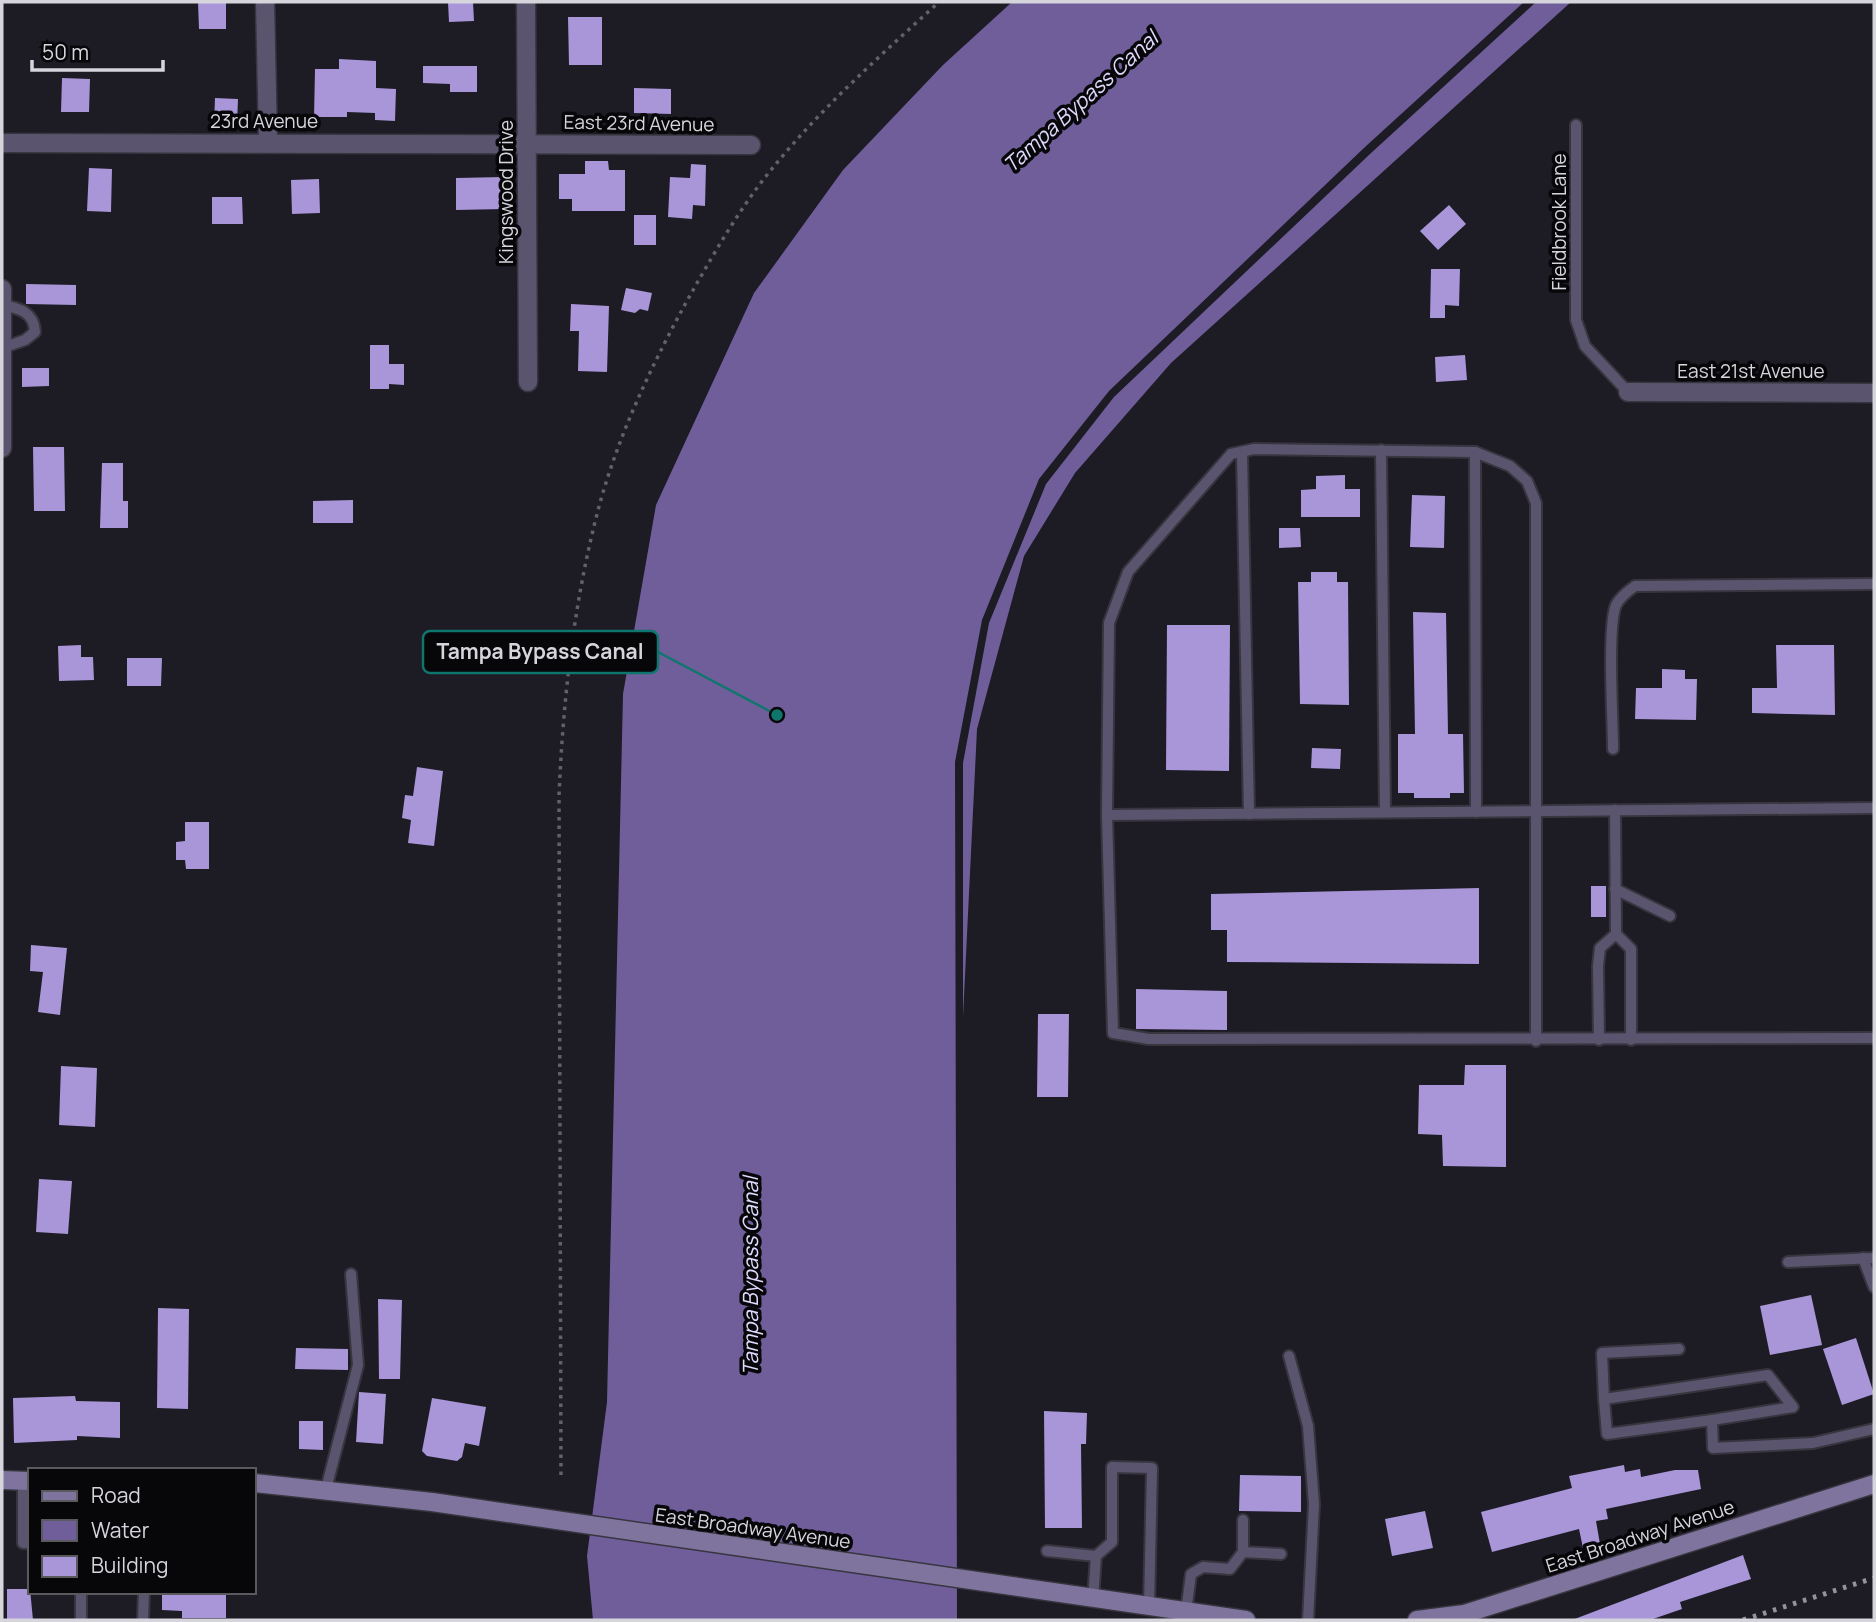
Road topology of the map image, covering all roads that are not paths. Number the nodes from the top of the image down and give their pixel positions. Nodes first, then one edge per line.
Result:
1 (265, 2) edge
2 (526, 2) edge
3 (1576, 125) dead end
4 (268, 141) junction
5 (527, 142) junction
6 (2, 143) edge
7 (751, 145) dead end
8 (2, 289) edge
9 (2, 304) edge
10 (2, 317) edge
11 (2, 348) edge
12 (528, 382) dead end
13 (1628, 391) joint
14 (1874, 393) edge
15 (2, 408) edge
16 (2, 449) edge
17 (1381, 450) junction
18 (1242, 452) junction
19 (1475, 452) junction
20 (1874, 584) edge
21 (1614, 749) dead end
22 (1874, 808) edge
23 (1615, 810) junction
24 (1536, 811) junction
25 (1385, 812) junction
26 (1476, 812) junction
27 (1249, 814) junction
28 (1107, 815) junction
29 (1615, 889) junction
30 (1671, 916) dead end
31 (1616, 934) junction
32 (1874, 1038) edge
33 (1599, 1040) junction
34 (1631, 1040) junction
35 (1536, 1041) junction
36 (1868, 1258) edge
37 (1788, 1262) dead end
38 (351, 1274) dead end
39 (1874, 1287) edge
40 (1678, 1349) dead end
41 (1289, 1356) dead end
42 (1604, 1399) junction
43 (1712, 1420) junction
44 (1874, 1429) edge
45 (2, 1480) edge
46 (26, 1481) edge
47 (256, 1483) edge
48 (1874, 1483) edge
49 (326, 1489) junction
50 (1243, 1520) dead end
51 (28, 1544) edge
52 (1047, 1551) dead end
53 (1243, 1552) junction
54 (1281, 1554) dead end
55 (1096, 1556) junction
56 (81, 1594) edge
57 (144, 1594) edge
58 (1093, 1599) junction
59 (1149, 1607) junction
60 (1186, 1612) junction
61 (1466, 1617) edge
62 (81, 1620) edge
63 (144, 1620) edge
64 (1245, 1620) edge
65 (1308, 1620) edge
66 (1417, 1620) edge

1 - 4 street
2 - 5 street, Kingswood Drive
3 - 13 lane, Fieldbrook Lane
4 - 5 street, 23rd Avenue
4 - 6 street, 23rd Avenue
5 - 7 street, East 23rd Avenue
5 - 12 street, Kingswood Drive
8 - 9 street
9 - 10 street
9 - 11 lane
10 - 11 street
11 - 15 street
13 - 14 street, East 21st Avenue
15 - 16 street
17 - 18 lane
17 - 19 lane
17 - 25 lane
18 - 27 lane
18 - 28 lane
19 - 24 lane
19 - 26 lane
20 - 21 lane
22 - 23 lane
23 - 24 lane
23 - 29 lane
24 - 26 lane
24 - 35 lane
25 - 26 lane
25 - 27 lane
27 - 28 lane
28 - 35 lane
29 - 30 lane
29 - 31 lane
31 - 33 lane
31 - 34 lane
32 - 34 lane
33 - 34 lane
33 - 35 lane
36 - 37 lane
36 - 39 lane
38 - 49 lane
40 - 42 lane
41 - 65 lane
42 - 43 lane
42 - 43 lane
43 - 44 lane
45 - 46 main road
46 - 51 lane
47 - 49 main road, East Broadway Avenue
48 - 61 main road, East Broadway Avenue
49 - 58 main road, East Broadway Avenue
50 - 53 lane
52 - 55 lane
53 - 54 lane
53 - 60 lane
55 - 58 lane
55 - 59 lane
56 - 62 lane
57 - 63 lane
58 - 59 main road, East Broadway Avenue
59 - 60 main road, East Broadway Avenue
60 - 64 main road, East Broadway Avenue
61 - 66 main road, East Broadway Avenue

